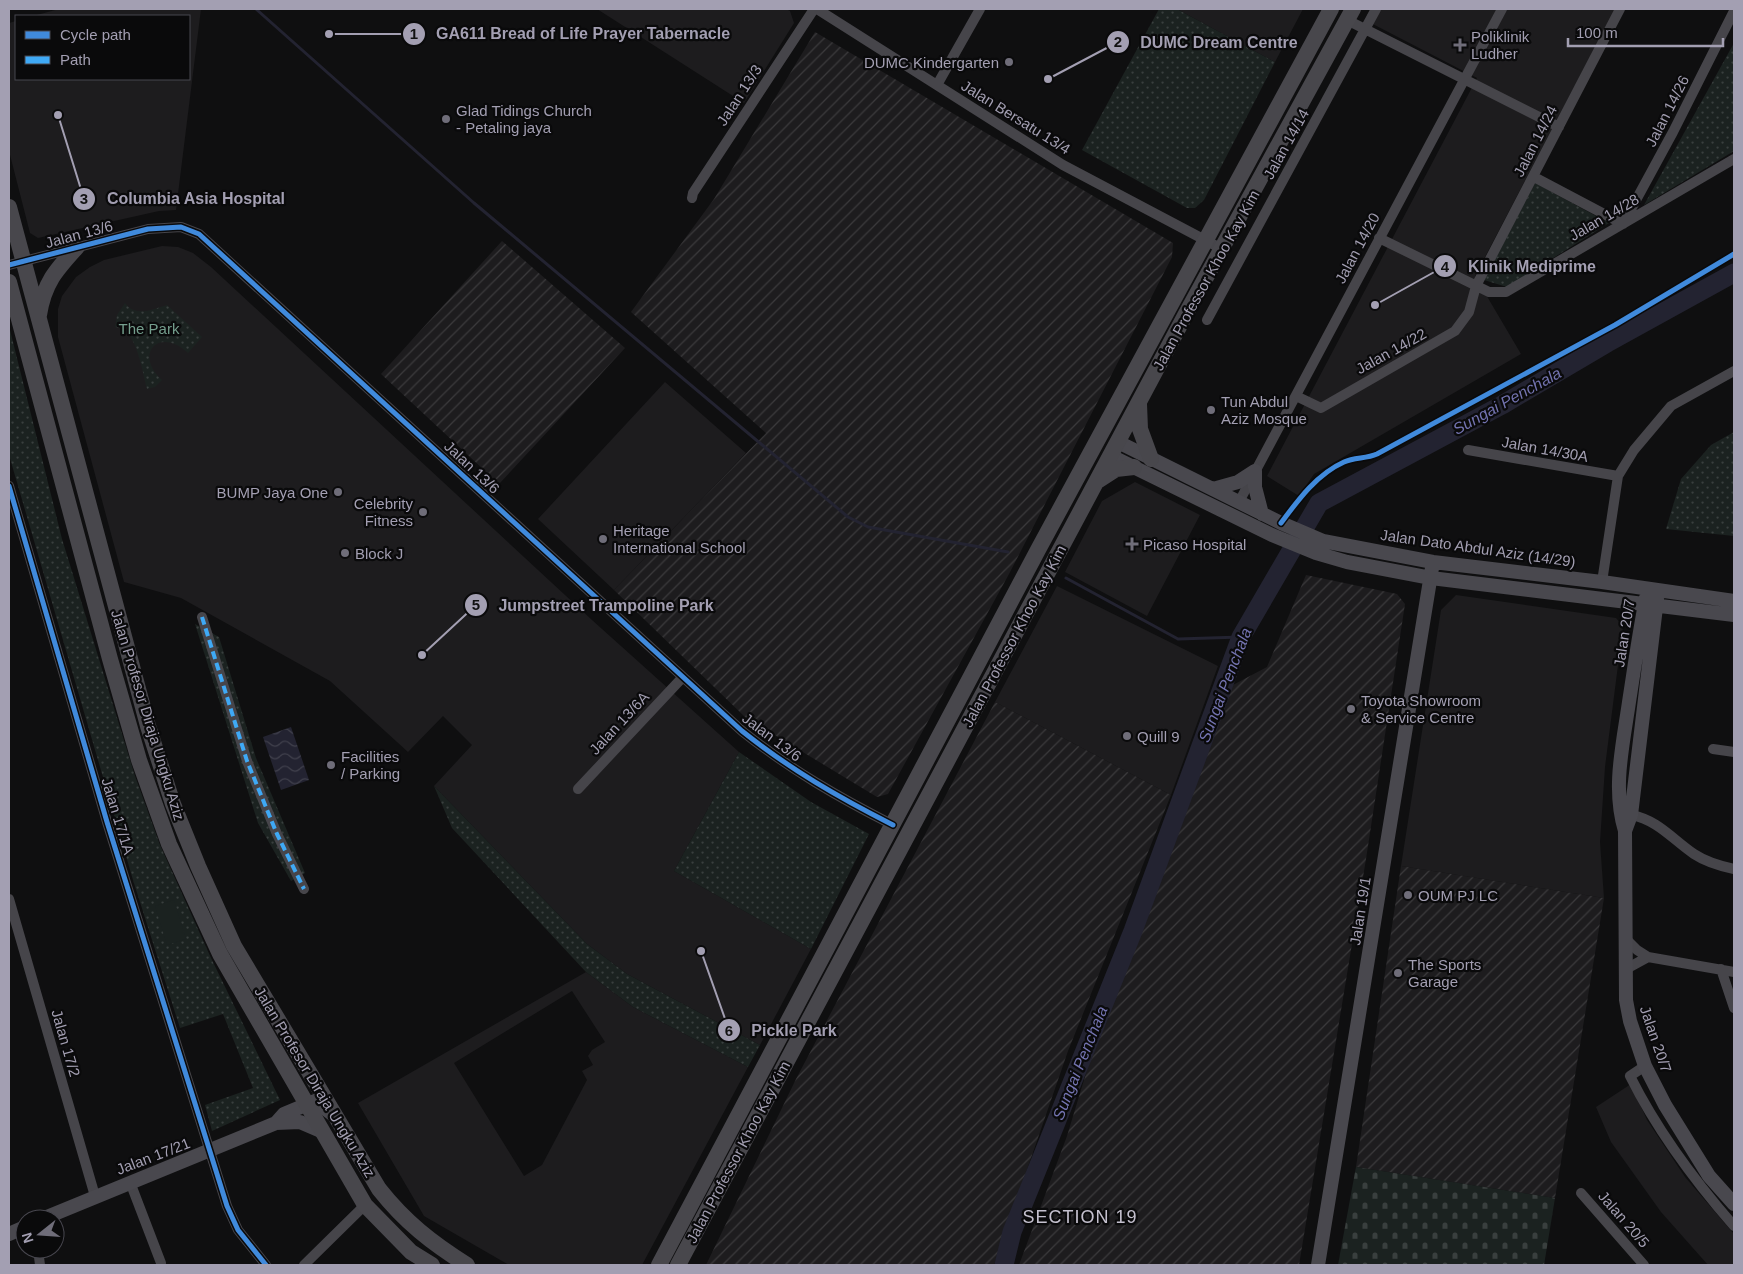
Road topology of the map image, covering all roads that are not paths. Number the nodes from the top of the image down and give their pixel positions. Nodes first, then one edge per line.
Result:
1 (815, 9) edge
2 (980, 9) edge
3 (1331, 9) edge
4 (1376, 9) edge
5 (1502, 9) edge
6 (1620, 9) edge
7 (1734, 11) edge
8 (1350, 15) edge
9 (1365, 29) junction
10 (1464, 79) junction
11 (938, 85) junction
12 (1559, 127) junction
13 (1734, 159) edge
14 (1534, 177) junction
15 (692, 198) dead end
16 (9, 207) edge
17 (1623, 224) junction
18 (1379, 238) junction
19 (1206, 241) junction
20 (77, 247) junction
21 (1222, 250) junction
22 (16, 263) edge
23 (9, 282) edge
24 (1476, 286) junction
25 (38, 319) junction
26 (1207, 320) dead end
27 (1734, 371) edge
28 (1125, 388) junction
29 (1296, 396) junction
30 (1139, 404) junction
31 (1113, 449) junction
32 (1468, 450) dead end
33 (1151, 459) junction
34 (1134, 468) junction
35 (1255, 471) junction
36 (1618, 476) junction
37 (1076, 481) junction
38 (1097, 481) junction
39 (9, 486) edge
40 (1213, 489) junction
41 (1239, 502) junction
42 (1215, 507) junction
43 (1262, 514) junction
44 (14, 522) edge
45 (1252, 524) junction
46 (1319, 547) junction
47 (1434, 562) junction
48 (1431, 578) junction
49 (1602, 582) junction
50 (1653, 590) junction
51 (1619, 601) junction
52 (1734, 601) edge
53 (1650, 605) junction
54 (1689, 609) junction
55 (1734, 615) edge
56 (202, 617) dead end
57 (1645, 638) junction
58 (682, 678) junction
59 (1713, 749) dead end
60 (1734, 752) edge
61 (578, 789) dead end
62 (1631, 815) junction
63 (893, 825) junction
64 (1625, 831) junction
65 (1734, 869) edge
66 (304, 889) dead end
67 (9, 899) edge
68 (1626, 939) junction
69 (1648, 957) junction
70 (1626, 969) junction
71 (1721, 969) junction
72 (1734, 972) edge
73 (1734, 1008) edge
74 (1645, 1066) junction
75 (307, 1103) junction
76 (336, 1118) junction
77 (276, 1123) junction
78 (321, 1131) junction
79 (210, 1151) junction
80 (130, 1182) junction
81 (1581, 1193) dead end
82 (95, 1196) junction
83 (1734, 1204) edge
84 (365, 1205) junction
85 (65, 1209) edge
86 (1734, 1226) edge
87 (161, 1263) dead end
88 (266, 1265) edge
89 (304, 1265) edge
90 (432, 1265) edge
91 (467, 1265) edge
92 (660, 1265) edge
93 (678, 1265) edge
94 (1318, 1265) edge
95 (1644, 1265) edge

1 - 11 street, Jalan Bersatu 13/4
1 - 15 street, Jalan 13/3
2 - 11 street
3 - 19 main road, Jalan Professor Khoo Kay Kim
4 - 9 street, Jalan 14/14
5 - 10 street, Jalan 14/20
6 - 12 street, Jalan 14/24
7 - 17 street, Jalan 14/26
8 - 9 street
8 - 21 main road, Jalan Professor Khoo Kay Kim
9 - 10 street
9 - 26 street, Jalan 14/14
10 - 12 street
10 - 18 street, Jalan 14/20
11 - 19 street, Jalan Bersatu 13/4
12 - 14 street, Jalan 14/24
13 - 17 street, Jalan 14/28
14 - 17 street
14 - 24 street, Jalan 14/24
16 - 22 main road, Jalan Profesor Diraja Ungku Aziz
17 - 24 street, Jalan 14/28
18 - 24 street, Jalan 14/28
18 - 29 street, Jalan 14/20
19 - 21 street, Jalan Bersatu 13/4
19 - 28 main road, Jalan Professor Khoo Kay Kim
20 - 22 street, Jalan 13/6
20 - 25 main road
20 - 58 street, Jalan 13/6
21 - 30 main road, Jalan Professor Khoo Kay Kim
22 - 25 main road, Jalan Profesor Diraja Ungku Aziz
23 - 75 main road, Jalan Profesor Diraja Ungku Aziz
24 - 29 street, Jalan 14/22
25 - 76 main road, Jalan Profesor Diraja Ungku Aziz
27 - 36 street
28 - 31 main road
28 - 37 main road, Jalan Professor Khoo Kay Kim
29 - 35 street, Jalan 14/20
30 - 31 main road, Jalan Professor Khoo Kay Kim
30 - 33 main road
31 - 33 street, Jalan Dato Abdul Aziz (14/29)
31 - 34 street
31 - 37 main road
31 - 38 main road, Jalan Professor Khoo Kay Kim
32 - 36 street, Jalan 14/30A
33 - 40 street, Jalan Dato Abdul Aziz (14/29)
34 - 38 main road
34 - 42 street
35 - 40 street
35 - 41 street, Jalan 14/20
35 - 43 street
36 - 49 street
37 - 63 main road, Jalan Professor Khoo Kay Kim
38 - 93 main road, Jalan Professor Khoo Kay Kim
39 - 44 street, Jalan 17/1A
40 - 41 street, Jalan Dato Abdul Aziz (14/29)
41 - 42 street
41 - 43 street, Jalan Dato Abdul Aziz (14/29)
41 - 45 street
42 - 45 street
43 - 46 street, Jalan Dato Abdul Aziz (14/29)
44 - 79 street, Jalan 17/1A
45 - 46 street
46 - 47 street, Jalan Dato Abdul Aziz (14/29)
46 - 48 street, Jalan Dato Abdul Aziz (14/29)
47 - 48 street, Jalan 19/1
47 - 49 street, Jalan Dato Abdul Aziz (14/29)
48 - 51 street, Jalan Dato Abdul Aziz (14/29)
48 - 94 street, Jalan 19/1
49 - 50 street, Jalan Dato Abdul Aziz (14/29)
50 - 52 street, Jalan Dato Abdul Aziz (14/29)
50 - 53 street, Jalan 20/7
51 - 53 street, Jalan Dato Abdul Aziz (14/29)
51 - 57 street
53 - 54 street, Jalan Dato Abdul Aziz (14/29)
53 - 57 street, Jalan 20/7
54 - 55 street, Jalan Dato Abdul Aziz (14/29)
54 - 57 street
56 - 66 street
57 - 62 street, Jalan 20/7
57 - 64 street, Jalan 20/7
58 - 61 street, Jalan 13/6A
58 - 63 street, Jalan 13/6
59 - 60 street
62 - 64 street, Jalan 20/7
62 - 65 street
63 - 92 main road, Jalan Professor Khoo Kay Kim
64 - 68 street, Jalan 20/7
67 - 82 street, Jalan 17/2
68 - 69 street
68 - 70 street, Jalan 20/7
69 - 70 street
69 - 71 street
70 - 74 street, Jalan 20/7
71 - 72 street
71 - 73 street
74 - 83 street, Jalan 20/7
74 - 86 street
75 - 76 street
75 - 77 street, Jalan 17/21
75 - 78 main road, Jalan Profesor Diraja Ungku Aziz
76 - 91 main road, Jalan Profesor Diraja Ungku Aziz
77 - 78 street, Jalan 17/21
77 - 79 street, Jalan 17/21
78 - 84 main road, Jalan Profesor Diraja Ungku Aziz
79 - 80 street, Jalan 17/21
79 - 88 street, Jalan 17/1A
80 - 82 street, Jalan 17/21
80 - 87 street
81 - 95 street, Jalan 20/5
82 - 85 street, Jalan 17/21
84 - 89 street
84 - 90 main road, Jalan Profesor Diraja Ungku Aziz

